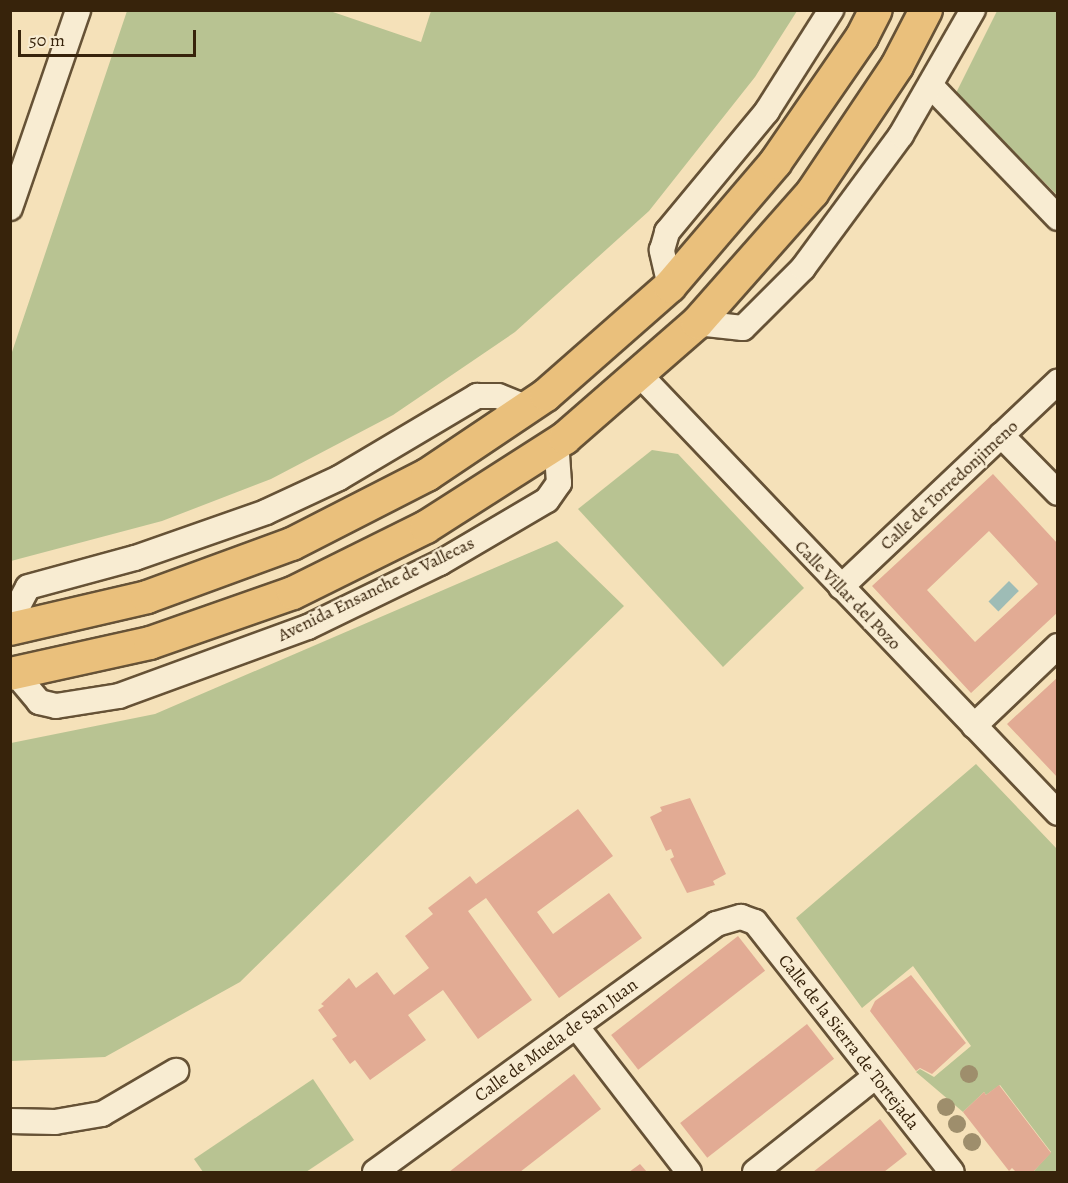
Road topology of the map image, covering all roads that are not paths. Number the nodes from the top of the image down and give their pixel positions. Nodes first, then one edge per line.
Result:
1 (78, 10) edge
2 (831, 10) edge
3 (876, 10) edge
4 (926, 10) edge
5 (973, 10) edge
6 (932, 86) junction
7 (13, 193) edge
8 (1058, 218) edge
9 (670, 286) junction
10 (697, 322) junction
11 (640, 375) junction
12 (1058, 382) edge
13 (528, 408) junction
14 (1001, 435) junction
15 (556, 444) junction
16 (1058, 493) edge
17 (841, 588) junction
18 (10, 621) edge
19 (10, 629) edge
20 (1058, 646) edge
21 (13, 674) edge
22 (974, 726) junction
23 (1058, 813) edge
24 (741, 917) joint
25 (576, 1026) junction
26 (176, 1071) dead end
27 (875, 1077) junction
28 (10, 1121) edge
29 (375, 1173) edge
30 (689, 1173) edge
31 (755, 1173) edge
32 (952, 1173) edge

1 - 7 street
2 - 9 street
3 - 9 main road
4 - 10 main road, Avenida Ensanche de Vallecas
5 - 6 street
6 - 8 street
6 - 10 street
9 - 13 main road
10 - 11 main road, Avenida Ensanche de Vallecas
11 - 15 main road, Avenida Ensanche de Vallecas
11 - 17 street, Calle Villar del Pozo
12 - 14 street, Calle de Torredonjimeno
13 - 18 street
13 - 19 main road
14 - 16 street
14 - 17 street, Calle de Torredonjimeno
15 - 21 main road, Avenida Ensanche de Vallecas
15 - 21 street, Avenida Ensanche de Vallecas
17 - 22 street, Calle Villar del Pozo
20 - 22 street
22 - 23 street, Calle Villar del Pozo
24 - 25 street, Calle de Muela de San Juan
24 - 27 street, Calle de la Sierra de Tortejada
25 - 29 street, Calle de Muela de San Juan
25 - 30 street
26 - 28 street
27 - 31 street
27 - 32 street, Calle de la Sierra de Tortejada

